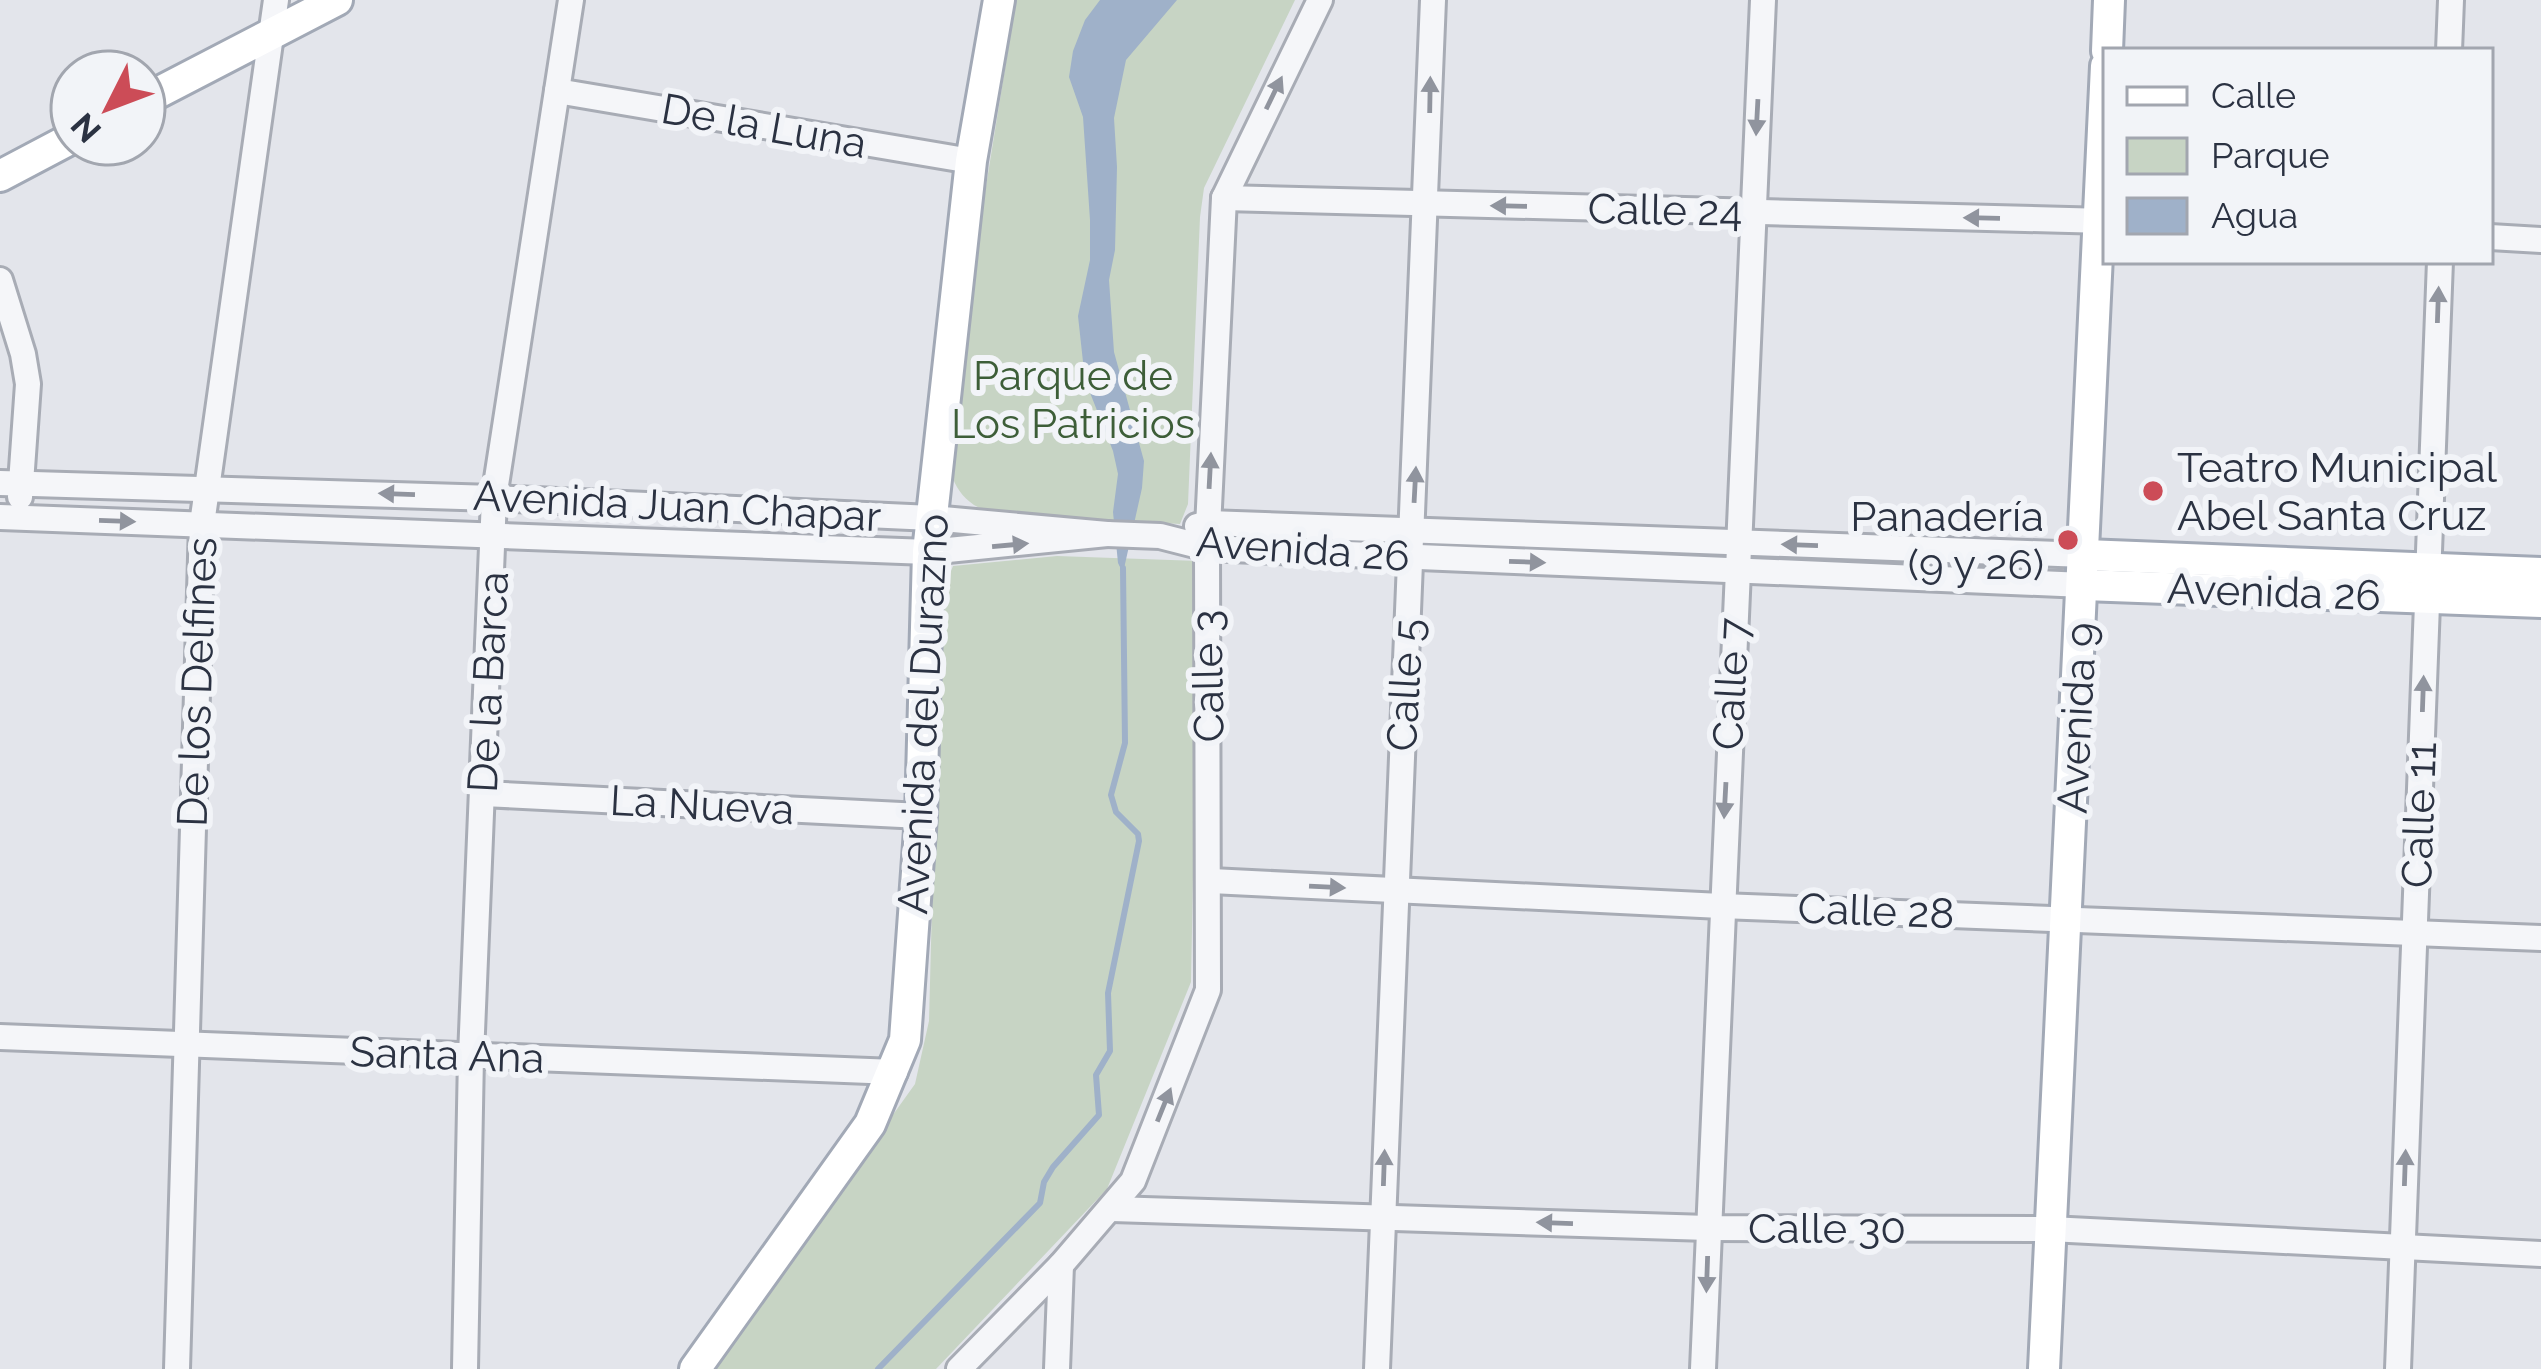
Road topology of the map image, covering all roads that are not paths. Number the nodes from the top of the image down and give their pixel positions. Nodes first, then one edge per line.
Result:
1 (276, 0) edge
2 (337, 0) edge
3 (571, 0) edge
4 (999, 0) edge
5 (1320, 0) edge
6 (1433, 0) edge
7 (1762, 0) edge
8 (2109, 0) edge
9 (2451, 0) edge
10 (270, 34) junction
11 (2107, 48) edge
12 (2449, 48) edge
13 (168, 87) edge
14 (557, 91) junction
15 (48, 151) edge
16 (971, 161) junction
17 (0, 176) edge
18 (1224, 198) junction
19 (1427, 205) junction
20 (1752, 212) junction
21 (2103, 221) edge
22 (2493, 238) edge
23 (2541, 240) edge
24 (2440, 264) edge
25 (0, 280) edge
26 (10, 483) edge
27 (207, 488) junction
28 (494, 498) junction
29 (9, 517) edge
30 (932, 518) junction
31 (202, 524) junction
32 (1412, 531) junction
33 (1107, 534) junction
34 (495, 535) junction
35 (1208, 536) junction
36 (1737, 542) junction
37 (928, 552) junction
38 (1412, 557) junction
39 (1736, 570) junction
40 (2084, 570) junction
41 (2541, 573) edge
42 (2427, 583) junction
43 (2541, 602) edge
44 (483, 794) junction
45 (920, 816) junction
46 (1210, 881) junction
47 (1394, 890) junction
48 (1721, 906) junction
49 (2068, 917) junction
50 (2414, 933) junction
51 (2541, 938) edge
52 (0, 1037) edge
53 (185, 1046) junction
54 (472, 1056) junction
55 (895, 1072) junction
56 (1112, 1209) junction
57 (1382, 1217) junction
58 (1708, 1228) junction
59 (2050, 1229) junction
60 (2402, 1249) junction
61 (2541, 1253) edge
62 (1061, 1265) junction
63 (177, 1369) edge
64 (465, 1369) edge
65 (695, 1369) edge
66 (959, 1369) edge
67 (1057, 1369) edge
68 (1376, 1369) edge
69 (1703, 1369) edge
70 (2044, 1369) edge
71 (2398, 1369) edge

1 - 10 street, De los Delfines
2 - 10 main road
3 - 14 street, De la Barca
4 - 16 main road, Avenida del Durazno
18 -> 5 street, Calle 3
19 -> 6 street, Calle 5
7 -> 20 street, Calle 7
8 - 11 main road
9 - 12 street
10 - 13 main road
10 - 27 street, De los Delfines
14 - 16 street, De la Luna
14 - 28 street, De la Barca
15 - 17 main road
16 - 30 main road, Avenida del Durazno
18 - 19 street, Calle 24
35 -> 18 street, Calle 3
20 -> 19 street, Calle 24
32 -> 19 street, Calle 5
21 -> 20 street, Calle 24
20 - 36 street, Calle 7
21 - 40 main road, Avenida 9
22 - 23 street
42 -> 24 street, Calle 11
25 - 26 street
26 - 27 street, Avenida Juan Chapar
26 - 29 street
28 -> 27 street, Avenida Juan Chapar
27 - 31 street, De los Delfines
28 - 30 street, Avenida Juan Chapar
28 - 34 street, De la Barca
29 -> 31 street, Avenida Juan Chapar
30 - 33 street, Avenida Juan Chapar
30 - 37 main road, Avenida del Durazno
31 - 34 street, Avenida Juan Chapar
31 - 53 street, De los Delfines
32 - 35 street, Avenida 26
32 - 36 street, Avenida 26
32 - 38 street, Calle 5
33 - 35 street, Avenida 26
37 -> 33 street, Avenida Juan Chapar
34 - 37 street, Avenida Juan Chapar
34 - 44 street, De la Barca
35 - 38 street, Avenida 26
35 - 46 street, Calle 3
36 - 39 street, Calle 7
40 -> 36 street, Avenida 26
37 - 45 main road, Avenida del Durazno
38 -> 39 street, Avenida 26
38 - 47 street, Calle 5
39 - 40 street, Avenida 26
39 -> 48 street, Calle 7
40 - 42 main road, Avenida 26
40 - 49 main road, Avenida 9
41 - 42 main road, Avenida 26
42 - 43 main road, Avenida 26
50 -> 42 street, Calle 11
44 - 45 street, La Nueva
44 - 54 street, De la Barca
45 - 55 main road, Avenida del Durazno
46 -> 47 street, Calle 28
56 -> 46 street, Calle 3
47 - 48 street, Calle 28
57 -> 47 street, Calle 5
48 - 49 street, Calle 28
48 - 58 street, Calle 7
49 - 50 street, Calle 28
49 - 59 main road, Avenida 9
50 - 51 street, Calle 28
60 -> 50 street, Calle 11
52 - 53 street, Santa Ana
53 - 54 street, Santa Ana
53 - 63 street, De los Delfines
54 - 55 street, Santa Ana
54 - 64 street, De la Barca
55 - 65 main road, Avenida del Durazno
56 - 57 street, Calle 30
56 - 62 street, Calle 3
58 -> 57 street, Calle 30
57 - 68 street, Calle 5
58 - 59 street, Calle 30
58 -> 69 street, Calle 7
59 - 60 street, Calle 30
59 - 70 main road, Avenida 9
60 - 61 street, Calle 30
60 - 71 street, Calle 11
62 - 66 street, Calle 3
62 - 67 street

